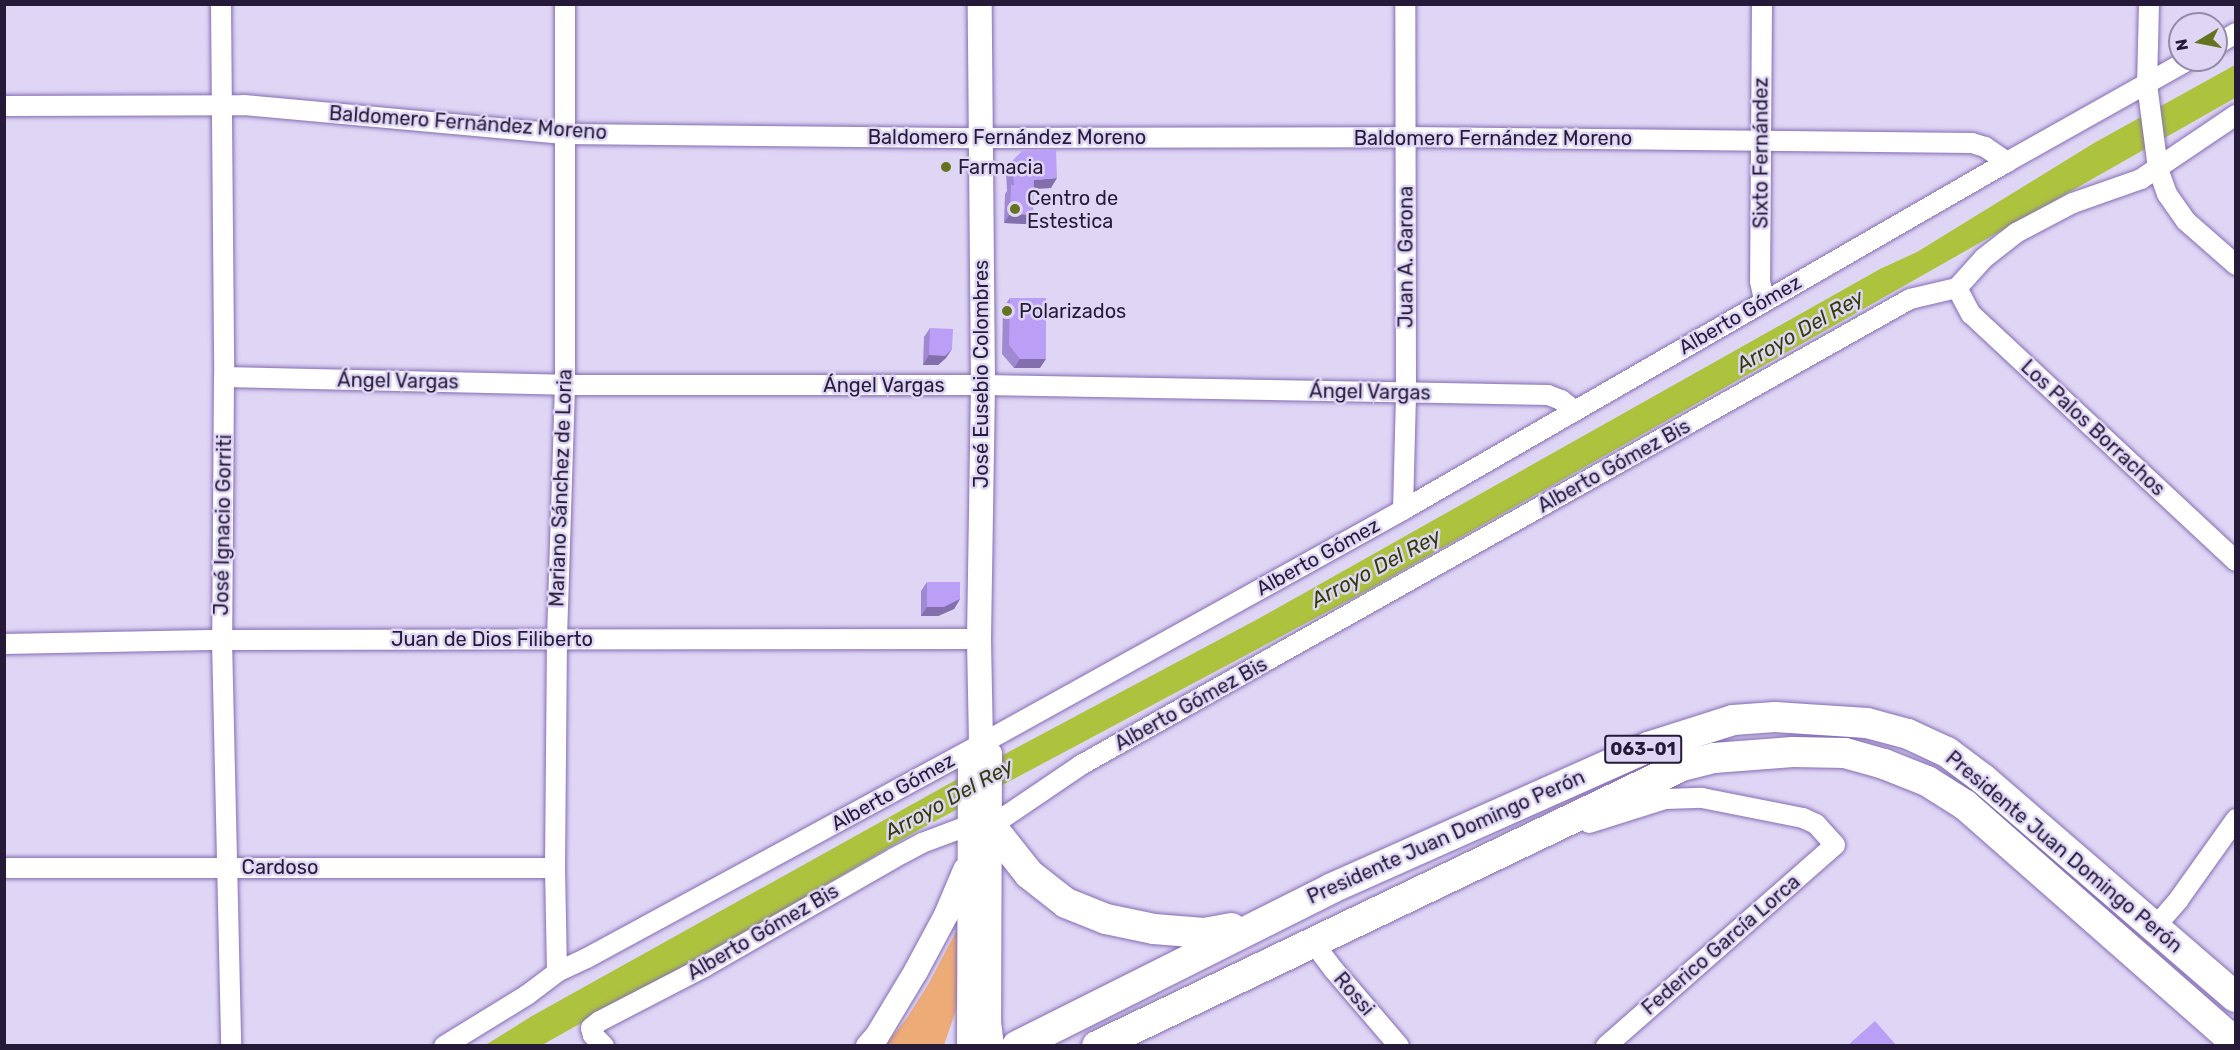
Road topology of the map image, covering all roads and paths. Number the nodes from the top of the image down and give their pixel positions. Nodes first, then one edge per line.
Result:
1 (221, 4) edge
2 (565, 4) edge
3 (980, 4) edge
4 (1405, 4) edge
5 (1762, 4) edge
6 (2149, 4) edge
7 (2168, 72) edge
8 (2147, 84) junction
9 (221, 105) junction
10 (4, 106) edge
11 (2235, 115) edge
12 (564, 134) junction
13 (1406, 137) junction
14 (979, 138) junction
15 (1762, 140) junction
16 (2007, 162) junction
17 (2158, 168) junction
18 (2235, 265) edge
19 (1957, 288) junction
20 (1764, 300) junction
21 (224, 377) junction
22 (565, 385) junction
23 (983, 385) junction
24 (1406, 393) junction
25 (1575, 411) junction
26 (1403, 510) junction
27 (2235, 561) edge
28 (557, 639) junction
29 (979, 639) junction
30 (222, 640) junction
31 (4, 644) edge
32 (980, 754) junction
33 (980, 816) junction
34 (2235, 819) edge
35 (1500, 851) junction
36 (969, 859) junction
37 (227, 866) junction
38 (4, 868) edge
39 (555, 868) junction
40 (1259, 923) junction
41 (2155, 927) junction
42 (1312, 941) junction
43 (557, 972) junction
44 (2235, 997) edge
45 (2235, 1043) edge
46 (231, 1046) edge
47 (444, 1046) edge
48 (604, 1046) edge
49 (868, 1046) edge
50 (969, 1046) edge
51 (992, 1046) edge
52 (1017, 1046) edge
53 (1097, 1046) edge
54 (1399, 1046) edge
55 (1606, 1046) edge

1 - 9 street, José Ignacio Gorriti
2 - 12 street, Mariano Sánchez de Loria
3 - 14 street, José Eusebio Colombres
4 - 13 street, Juan A. Garona
5 - 15 street, Sixto Fernández
6 - 8 street
7 - 8 street, Alberto Gómez
8 - 16 street, Alberto Gómez
8 - 17 street
9 - 10 street, Baldomero Fernández Moreno
9 - 12 street, Baldomero Fernández Moreno
9 - 21 street, José Ignacio Gorriti
11 - 17 street
12 - 14 street, Baldomero Fernández Moreno
12 - 22 street, Mariano Sánchez de Loria
13 - 14 street, Baldomero Fernández Moreno
13 - 15 street, Baldomero Fernández Moreno
13 - 24 street, Juan A. Garona
14 - 23 street, José Eusebio Colombres
15 - 16 street, Baldomero Fernández Moreno
15 - 20 street, Sixto Fernández
16 - 20 street, Alberto Gómez
17 - 18 street
17 - 19 street
19 - 27 street, Los Palos Borrachos
19 - 33 street, Alberto Gómez Bis
20 - 25 street, Alberto Gómez
21 - 22 street, Ángel Vargas
21 - 30 street, José Ignacio Gorriti
22 - 23 street, Ángel Vargas
22 - 28 street, Mariano Sánchez de Loria
23 - 24 street, Ángel Vargas
23 - 29 street, José Eusebio Colombres
24 - 25 street, Ángel Vargas
24 - 26 street, Juan A. Garona
25 - 26 street, Alberto Gómez
26 - 32 street, Alberto Gómez
28 - 29 street, Juan de Dios Filiberto
28 - 30 street, Juan de Dios Filiberto
28 - 39 street, Mariano Sánchez de Loria
29 - 32 street, José Eusebio Colombres
30 - 31 street, Juan de Dios Filiberto
30 - 37 street, José Ignacio Gorriti
32 - 33 street, José Eusebio Colombres
32 - 43 street, Alberto Gómez
33 - 36 street, José Eusebio Colombres
33 - 40 main road
33 - 48 street, Alberto Gómez Bis
33 - 51 street, José Eusebio Colombres
34 - 41 street
35 - 42 main road, Presidente Juan Domingo Perón / 063-01
35 - 45 main road, Presidente Juan Domingo Perón / 063-01
35 - 55 street, Federico García Lorca
36 - 49 street
36 - 50 street, José Eusebio Colombres
37 - 38 street, Cardoso
37 - 39 street, Cardoso
37 - 46 street, José Ignacio Gorriti
39 - 43 street, Mariano Sánchez de Loria
40 - 41 main road, Presidente Juan Domingo Perón / 063-01
40 - 52 main road, Presidente Juan Domingo Perón / 063-01
41 - 44 main road, Presidente Juan Domingo Perón / 063-01
42 - 53 main road, Presidente Juan Domingo Perón / 063-01
42 - 54 street, Rossi
43 - 47 street, Alberto Gómez

